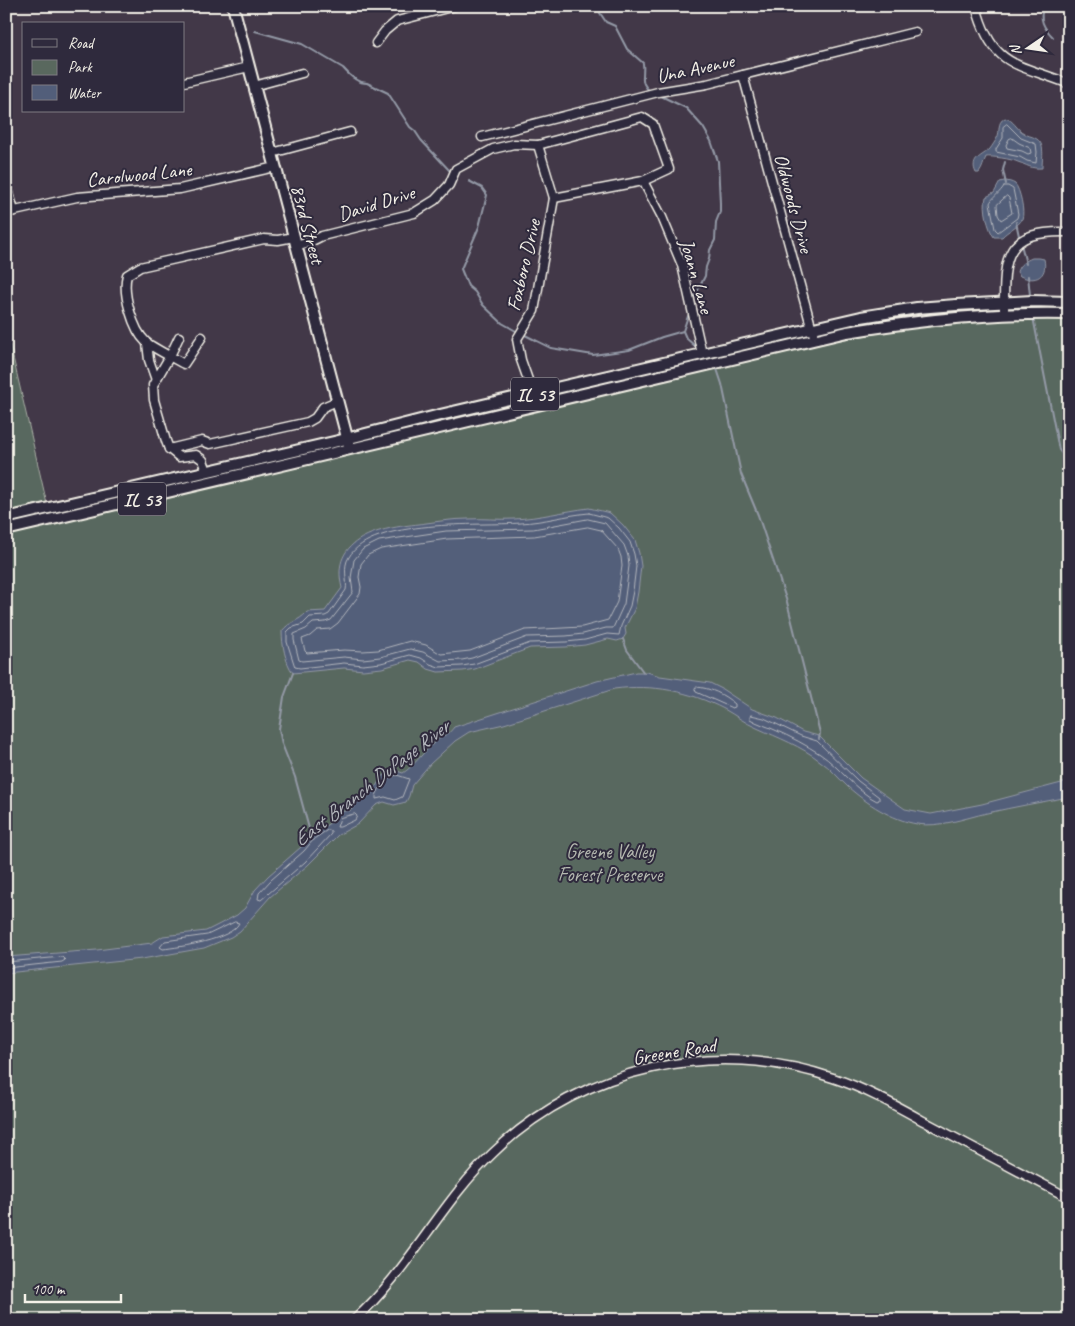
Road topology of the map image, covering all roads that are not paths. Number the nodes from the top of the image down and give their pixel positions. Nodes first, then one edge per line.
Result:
1 (233, 6) edge
2 (455, 6) edge
3 (976, 6) edge
4 (915, 32) dead end
5 (376, 43) dead end
6 (249, 67) junction
7 (302, 72) dead end
8 (743, 75) junction
9 (185, 82) edge
10 (1069, 84) edge
11 (254, 86) junction
12 (350, 132) dead end
13 (482, 137) dead end
14 (538, 145) junction
15 (272, 153) junction
16 (275, 167) junction
17 (643, 181) junction
18 (6, 182) edge
19 (554, 198) junction
20 (10, 212) edge
21 (1069, 232) edge
22 (295, 242) junction
23 (1004, 302) junction
24 (1069, 302) edge
25 (1004, 314) junction
26 (1069, 314) edge
27 (811, 328) junction
28 (202, 336) dead end
29 (179, 338) dead end
30 (814, 340) junction
31 (147, 343) junction
32 (702, 354) junction
33 (170, 356) junction
34 (156, 380) junction
35 (533, 394) junction
36 (337, 400) junction
37 (347, 439) junction
38 (169, 449) junction
39 (350, 450) junction
40 (207, 470) junction
41 (6, 518) edge
42 (6, 530) edge
43 (1069, 1198) edge
44 (354, 1320) edge

1 - 6 main road, 83rd Street
2 - 5 street
3 - 10 street
4 - 8 street, Una Avenue
6 - 9 street
6 - 11 main road, 83rd Street
7 - 11 street
8 - 13 street, Una Avenue
8 - 27 street, Oldwoods Drive
11 - 15 main road, 83rd Street
12 - 15 street
14 - 17 street, David Drive
14 - 19 street
14 - 22 street, David Drive
15 - 16 main road, 83rd Street
16 - 20 street, Carolwood Lane
16 - 22 main road, 83rd Street
17 - 19 street
17 - 32 street, Joann Lane
18 - 20 street
19 - 35 street, Foxboro Drive
21 - 23 street
22 - 31 street, David Drive
22 - 36 main road, 83rd Street
23 - 24 main road, IL 53
23 - 25 street
23 - 27 main road, IL 53
25 - 26 main road, IL 53
25 - 30 main road, IL 53
27 - 30 street, Oldwoods Drive
27 - 32 main road, IL 53
28 - 33 street
29 - 33 street, David Drive
30 - 39 main road, IL 53
31 - 33 street, David Drive
31 - 34 street, David Drive
32 - 35 main road, IL 53
33 - 34 street, David Drive
34 - 38 street, David Drive
35 - 37 main road, IL 53
36 - 37 main road, 83rd Street
36 - 38 street
37 - 39 main road, 83rd Street
37 - 40 main road, IL 53
38 - 40 street
39 - 42 main road, IL 53
40 - 41 main road, IL 53
43 - 44 street, Greene Road

